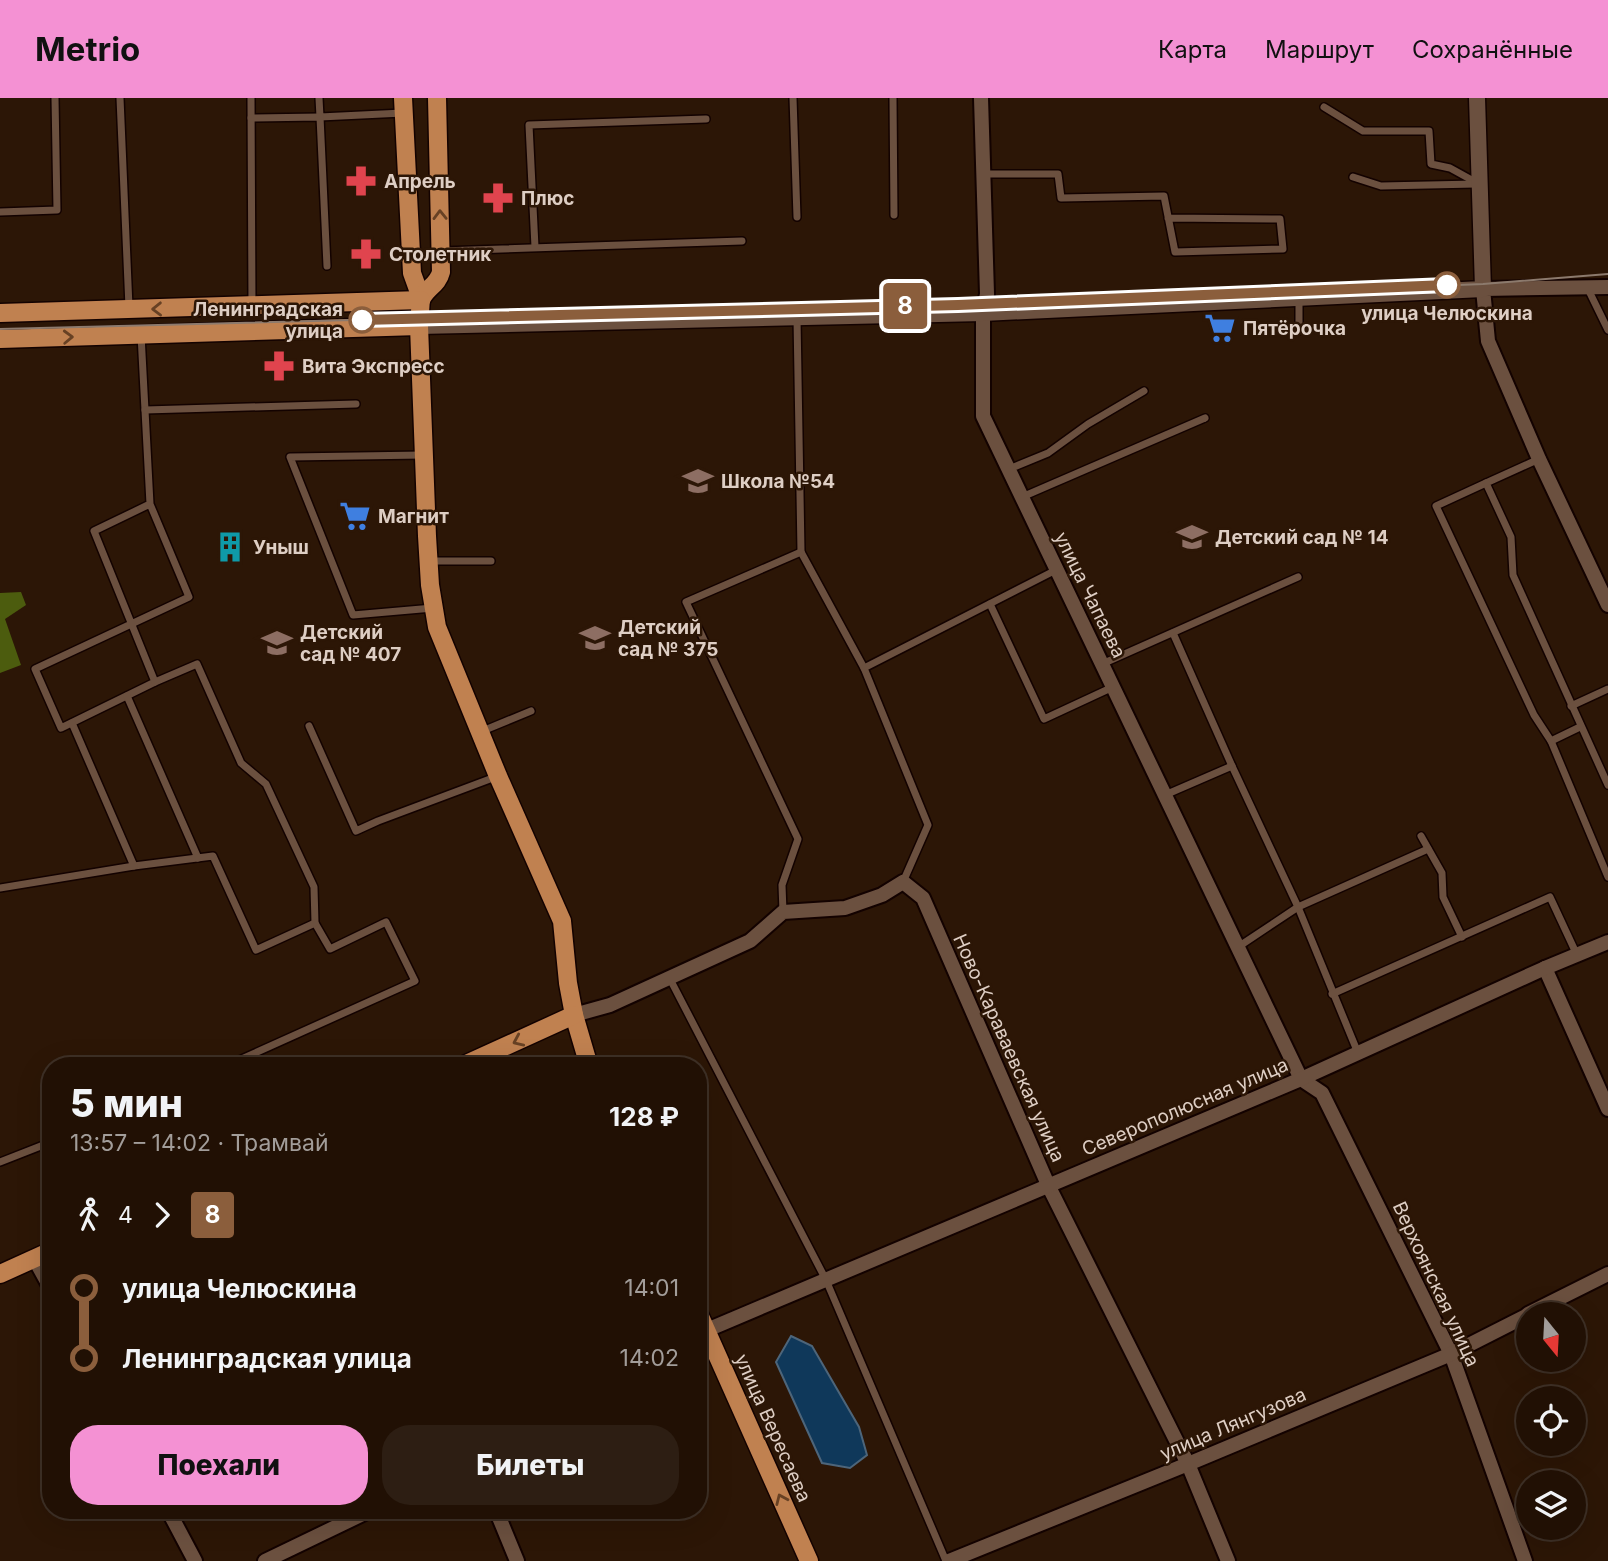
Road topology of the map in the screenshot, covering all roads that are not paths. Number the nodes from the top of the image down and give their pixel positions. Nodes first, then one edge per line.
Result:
1 (55, 98) edge
2 (120, 98) edge
3 (251, 98) edge
4 (319, 98) edge
5 (437, 98) edge
6 (793, 98) edge
7 (893, 98) edge
8 (981, 98) edge
9 (1477, 98) edge
10 (403, 105) edge
11 (1324, 107) dead end
12 (251, 117) junction
13 (320, 117) junction
14 (706, 119) dead end
15 (983, 174) junction
16 (1353, 177) dead end
17 (1480, 184) junction
18 (0, 212) edge
19 (894, 215) dead end
20 (797, 216) dead end
21 (1168, 218) junction
22 (742, 241) dead end
23 (535, 247) junction
24 (440, 251) junction
25 (327, 266) dead end
26 (1608, 288) edge
27 (1483, 289) junction
28 (1588, 289) junction
29 (1298, 298) junction
30 (421, 300) junction
31 (253, 307) junction
32 (129, 310) junction
33 (0, 313) edge
34 (982, 313) junction
35 (797, 318) junction
36 (419, 326) junction
37 (1608, 330) edge
38 (1299, 331) dead end
39 (141, 335) junction
40 (0, 339) edge
41 (1144, 391) dead end
42 (356, 404) dead end
43 (145, 410) junction
44 (1205, 418) dead end
45 (425, 455) junction
46 (1539, 459) junction
47 (1009, 470) junction
48 (1486, 483) junction
49 (1022, 496) junction
50 (150, 504) junction
51 (801, 552) junction
52 (428, 561) junction
53 (491, 561) dead end
54 (1057, 570) junction
55 (1298, 577) dead end
56 (990, 604) junction
57 (1608, 605) edge
58 (434, 608) junction
59 (131, 624) junction
60 (1173, 633) junction
61 (1102, 664) junction
62 (864, 668) junction
63 (155, 682) junction
64 (1113, 687) junction
65 (1608, 689) edge
66 (127, 696) junction
67 (1571, 706) junction
68 (531, 711) dead end
69 (72, 723) junction
70 (309, 726) dead end
71 (1580, 727) junction
72 (480, 732) junction
73 (1551, 741) junction
74 (1232, 766) junction
75 (498, 776) junction
76 (1608, 785) edge
77 (1165, 795) junction
78 (1421, 836) dead end
79 (1428, 849) junction
80 (198, 858) junction
81 (134, 866) junction
82 (1608, 877) edge
83 (903, 882) junction
84 (0, 888) edge
85 (1298, 907) junction
86 (783, 912) junction
87 (315, 923) junction
88 (1462, 937) junction
89 (1608, 942) edge
90 (1238, 947) junction
91 (1577, 955) junction
92 (1545, 968) junction
93 (670, 979) junction
94 (1332, 994) junction
95 (574, 1015) junction
96 (1358, 1053) junction
97 (246, 1057) edge
98 (483, 1057) edge
99 (586, 1057) edge
100 (1301, 1079) junction
101 (1608, 1109) edge
102 (42, 1146) edge
103 (0, 1162) edge
104 (1049, 1187) junction
105 (42, 1255) edge
106 (0, 1274) edge
107 (1608, 1274) edge
108 (825, 1280) junction
109 (1552, 1302) edge
110 (1516, 1320) edge
111 (707, 1331) edge
112 (707, 1344) edge
113 (1451, 1354) junction
114 (1188, 1464) junction
115 (173, 1519) edge
116 (352, 1519) edge
117 (500, 1519) edge
118 (195, 1561) edge
119 (265, 1561) edge
120 (517, 1561) edge
121 (808, 1561) edge
122 (948, 1561) edge
123 (1228, 1561) edge
124 (1525, 1561) edge

1 - 18 lane
2 - 32 lane
3 - 12 lane
4 - 13 lane
24 -> 5 main road
6 - 20 lane
7 - 19 lane
8 - 15 street, улица Чапаева
9 - 17 street
10 - 13 lane
10 - 30 main road
11 - 17 lane
12 - 13 lane
12 - 31 lane
13 - 25 lane
14 - 23 lane
15 - 21 lane
15 - 34 street, улица Чапаева
16 - 17 lane
17 - 27 street
21 - 21 lane
22 - 23 lane
23 - 24 lane
24 - 30 main road
26 - 28 street
27 - 28 street
27 - 29 street
27 - 46 street
28 - 37 lane
29 - 34 street
29 - 38 lane
30 - 31 main road
30 - 36 main road
31 -> 32 main road
32 - 33 main road
34 - 35 street
34 - 47 street, улица Чапаева
35 - 36 street
35 - 51 lane
36 - 39 main road
36 - 45 main road
40 -> 39 main road
39 - 43 lane
41 - 47 lane
42 - 43 lane
43 - 50 lane
44 - 49 lane
45 - 52 main road
45 - 58 lane
46 - 48 lane
46 - 57 street
47 - 49 street, улица Чапаева
48 - 67 lane
48 - 73 lane
49 - 54 street, улица Чапаева
50 - 59 lane
50 - 59 lane
51 - 62 lane
51 - 86 lane
52 - 53 lane
52 - 58 main road
54 - 56 lane
54 - 61 street, улица Чапаева
55 - 60 lane
56 - 62 lane
56 - 64 lane
58 - 72 main road
59 - 63 lane
59 - 69 lane
60 - 61 lane
60 - 74 lane
61 - 64 street, улица Чапаева
62 - 83 lane
63 - 66 lane
63 - 87 lane
64 - 77 street, улица Чапаева
65 - 67 lane
66 - 69 lane
66 - 80 lane
67 - 71 lane
68 - 72 lane
69 - 81 lane
70 - 75 lane
71 - 73 lane
71 - 76 lane
72 - 75 main road
73 - 82 lane
74 - 77 lane
74 - 85 lane
75 - 95 main road
77 - 90 street, улица Чапаева
78 - 79 lane
79 - 85 lane
79 - 88 lane
80 - 81 lane
80 - 87 lane
81 - 84 lane
83 - 86 street
83 - 104 street, Ново-Караваевская улица
85 - 90 lane
85 - 94 lane
86 - 93 street
87 - 97 lane
88 - 91 lane
88 - 94 lane
89 - 91 street, Северополюсная улица
90 - 100 street, улица Чапаева
91 - 92 street, Северополюсная улица
92 - 96 street, Северополюсная улица
92 - 101 street
93 - 95 street
93 - 108 lane
94 - 96 lane
95 -> 98 main road
95 - 99 main road
96 - 100 street, Северополюсная улица
100 - 104 street, Северополюсная улица
100 - 113 street, Верхоянская улица
102 - 103 lane
104 - 108 street, Северополюсная улица
104 - 114 street, Ново-Караваевская улица
105 - 106 main road
107 - 109 street, улица Лянгузова
108 - 111 street, Северополюсная улица
108 - 122 lane
110 - 113 street, улица Лянгузова
121 -> 112 main road, улица Вересаева
113 - 114 street, улица Лянгузова
113 - 124 street, Верхоянская улица
114 - 122 street, улица Лянгузова
114 - 123 street, Ново-Караваевская улица
115 - 118 street
116 - 119 street
117 - 120 street

